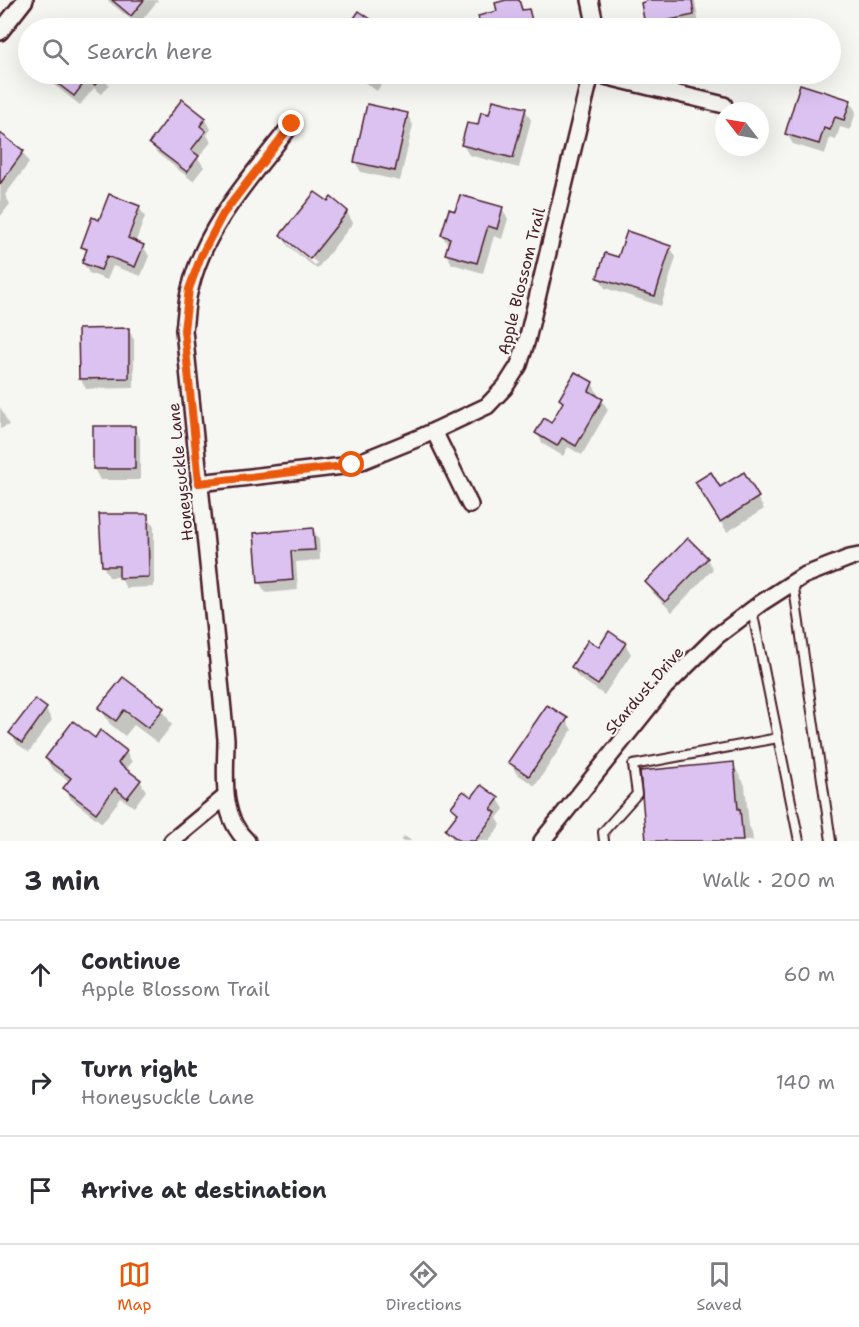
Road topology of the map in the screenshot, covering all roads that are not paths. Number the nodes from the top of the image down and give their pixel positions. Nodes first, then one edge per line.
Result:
1 (25, 0) edge
2 (590, 0) edge
3 (594, 18) edge
4 (0, 32) edge
5 (589, 84) edge
6 (637, 84) edge
7 (715, 103) edge
8 (292, 124) dead end
9 (434, 431) junction
10 (199, 483) junction
11 (470, 505) dead end
12 (859, 556) edge
13 (793, 582) junction
14 (752, 610) junction
15 (778, 738) junction
16 (225, 797) junction
17 (172, 841) edge
18 (248, 841) edge
19 (542, 841) edge
20 (604, 841) edge
21 (799, 841) edge
22 (831, 841) edge

1 - 4 street
2 - 3 street
5 - 9 street, Apple Blossom Trail
6 - 7 street
8 - 10 street, Honeysuckle Lane
9 - 10 street, Apple Blossom Trail
9 - 11 street
10 - 16 street, Honeysuckle Lane
12 - 13 street, Stardust Drive
13 - 14 street, Stardust Drive
13 - 22 lane
14 - 15 lane
14 - 19 street, Stardust Drive
15 - 20 lane
15 - 21 lane
16 - 17 street
16 - 18 street, Honeysuckle Lane

